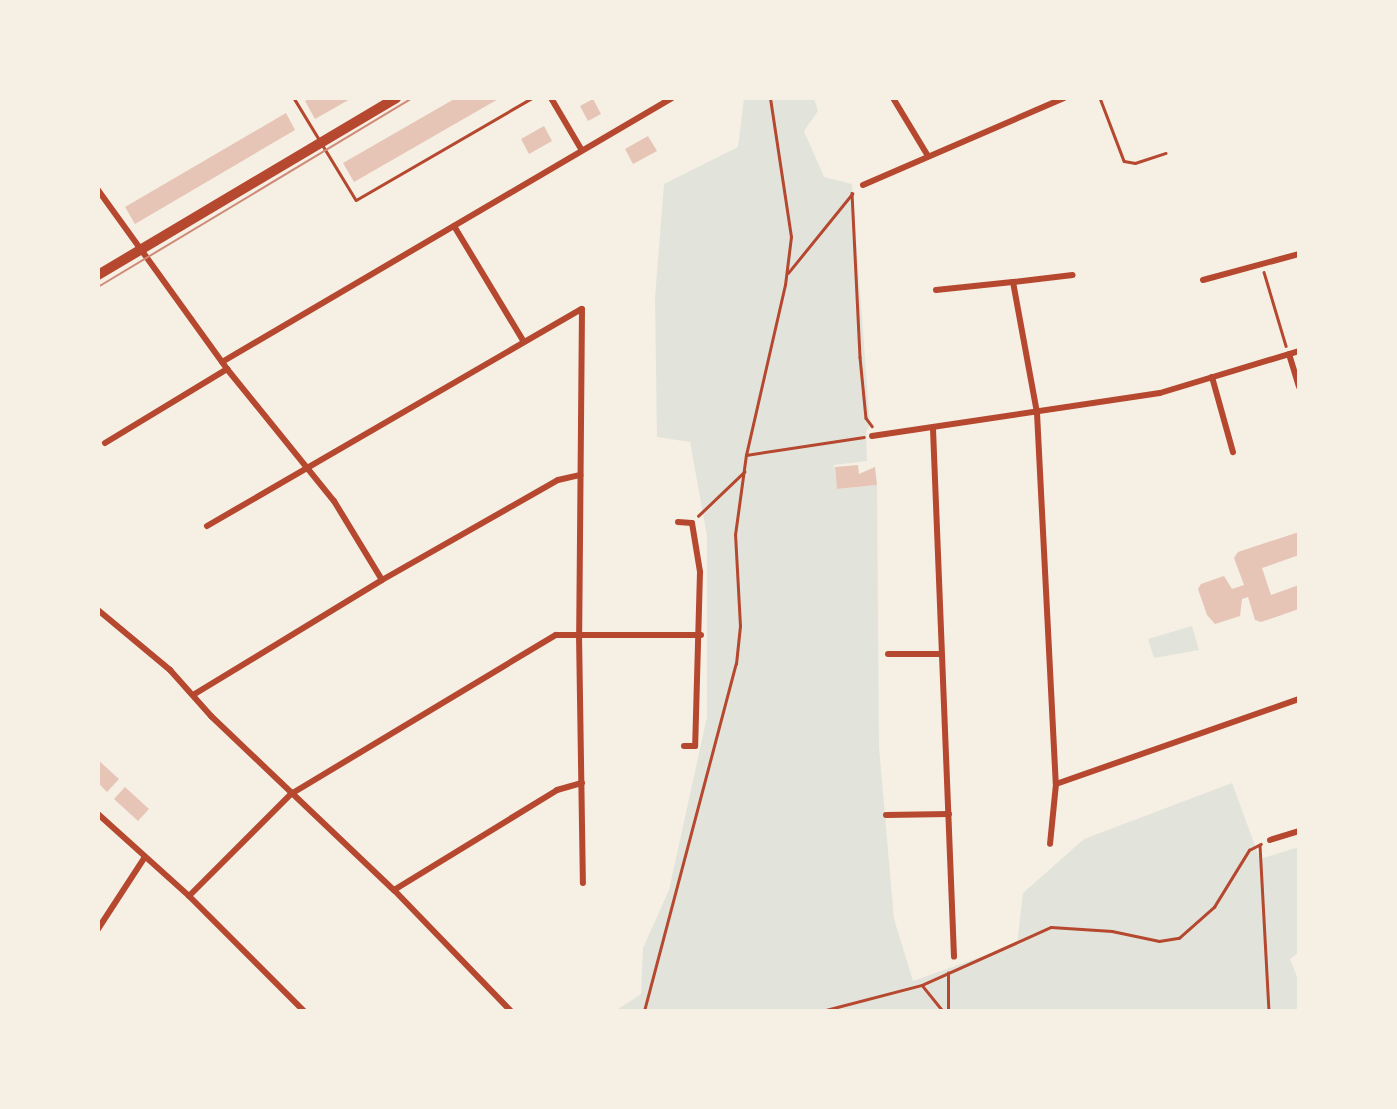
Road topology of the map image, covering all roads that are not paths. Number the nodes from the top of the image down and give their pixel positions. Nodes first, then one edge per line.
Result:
1 (294, 98) edge
2 (396, 98) edge
3 (532, 98) edge
4 (551, 98) edge
5 (672, 98) edge
6 (893, 98) edge
7 (1064, 98) edge
8 (1101, 98) edge
9 (319, 144) junction
10 (581, 149) junction
11 (1165, 153) dead end
12 (928, 156) junction
13 (863, 185) road end
14 (98, 190) edge
15 (454, 226) junction
16 (140, 250) junction
17 (1299, 254) edge
18 (98, 275) edge
19 (1073, 275) dead end
20 (1203, 281) dead end
21 (1013, 282) junction
22 (936, 290) dead end
23 (524, 342) junction
24 (1299, 351) edge
25 (1289, 354) junction
26 (222, 362) junction
27 (227, 369) junction
28 (1212, 377) junction
29 (1299, 386) edge
30 (1037, 413) junction
31 (933, 429) junction
32 (872, 436) road end
33 (105, 443) dead end
34 (1233, 453) dead end
35 (308, 468) junction
36 (580, 475) junction
37 (678, 522) dead end
38 (207, 526) dead end
39 (382, 580) junction
40 (98, 610) edge
41 (579, 634) junction
42 (701, 635) junction
43 (888, 654) dead end
44 (939, 654) junction
45 (193, 695) junction
46 (1299, 699) edge
47 (684, 746) dead end
48 (582, 783) junction
49 (1056, 784) junction
50 (292, 794) junction
51 (98, 814) edge
52 (949, 814) junction
53 (886, 815) dead end
54 (1299, 831) edge
55 (1270, 840) road end
56 (1050, 844) dead end
57 (145, 856) junction
58 (583, 883) dead end
59 (394, 890) junction
60 (189, 896) junction
61 (98, 929) edge
62 (954, 957) dead end
63 (297, 1004) junction
64 (291, 1011) edge
65 (304, 1011) edge
66 (511, 1011) edge

1 - 9 lane
2 - 9 main road
3 - 9 lane
4 - 10 street
5 - 10 street
6 - 12 street
7 - 12 street
8 - 11 lane
9 - 16 main road
10 - 15 street
12 - 13 street
14 - 16 street
15 - 23 street
15 - 26 street
16 - 18 main road
16 - 26 street
17 - 20 street
19 - 21 street
21 - 22 street
21 - 30 street
23 - 35 street
23 - 36 street
24 - 25 street
25 - 28 street
25 - 29 street
26 - 27 street
27 - 33 street
27 - 35 street
28 - 30 street
28 - 34 street
30 - 31 street
30 - 49 street
31 - 32 street
31 - 44 street
35 - 38 street
35 - 39 street
36 - 39 street
36 - 41 street
37 - 42 street
39 - 45 street
40 - 45 street
41 - 42 street
41 - 48 street
41 - 50 street
42 - 47 street
43 - 44 street
44 - 52 street
45 - 50 street
46 - 49 street
48 - 58 street
48 - 59 street
49 - 56 street
50 - 59 street
50 - 60 street
51 - 57 street
52 - 53 street
52 - 62 street
54 - 55 street
57 - 60 street
57 - 61 street
59 - 66 street
60 - 63 street
63 - 64 street
63 - 65 street

